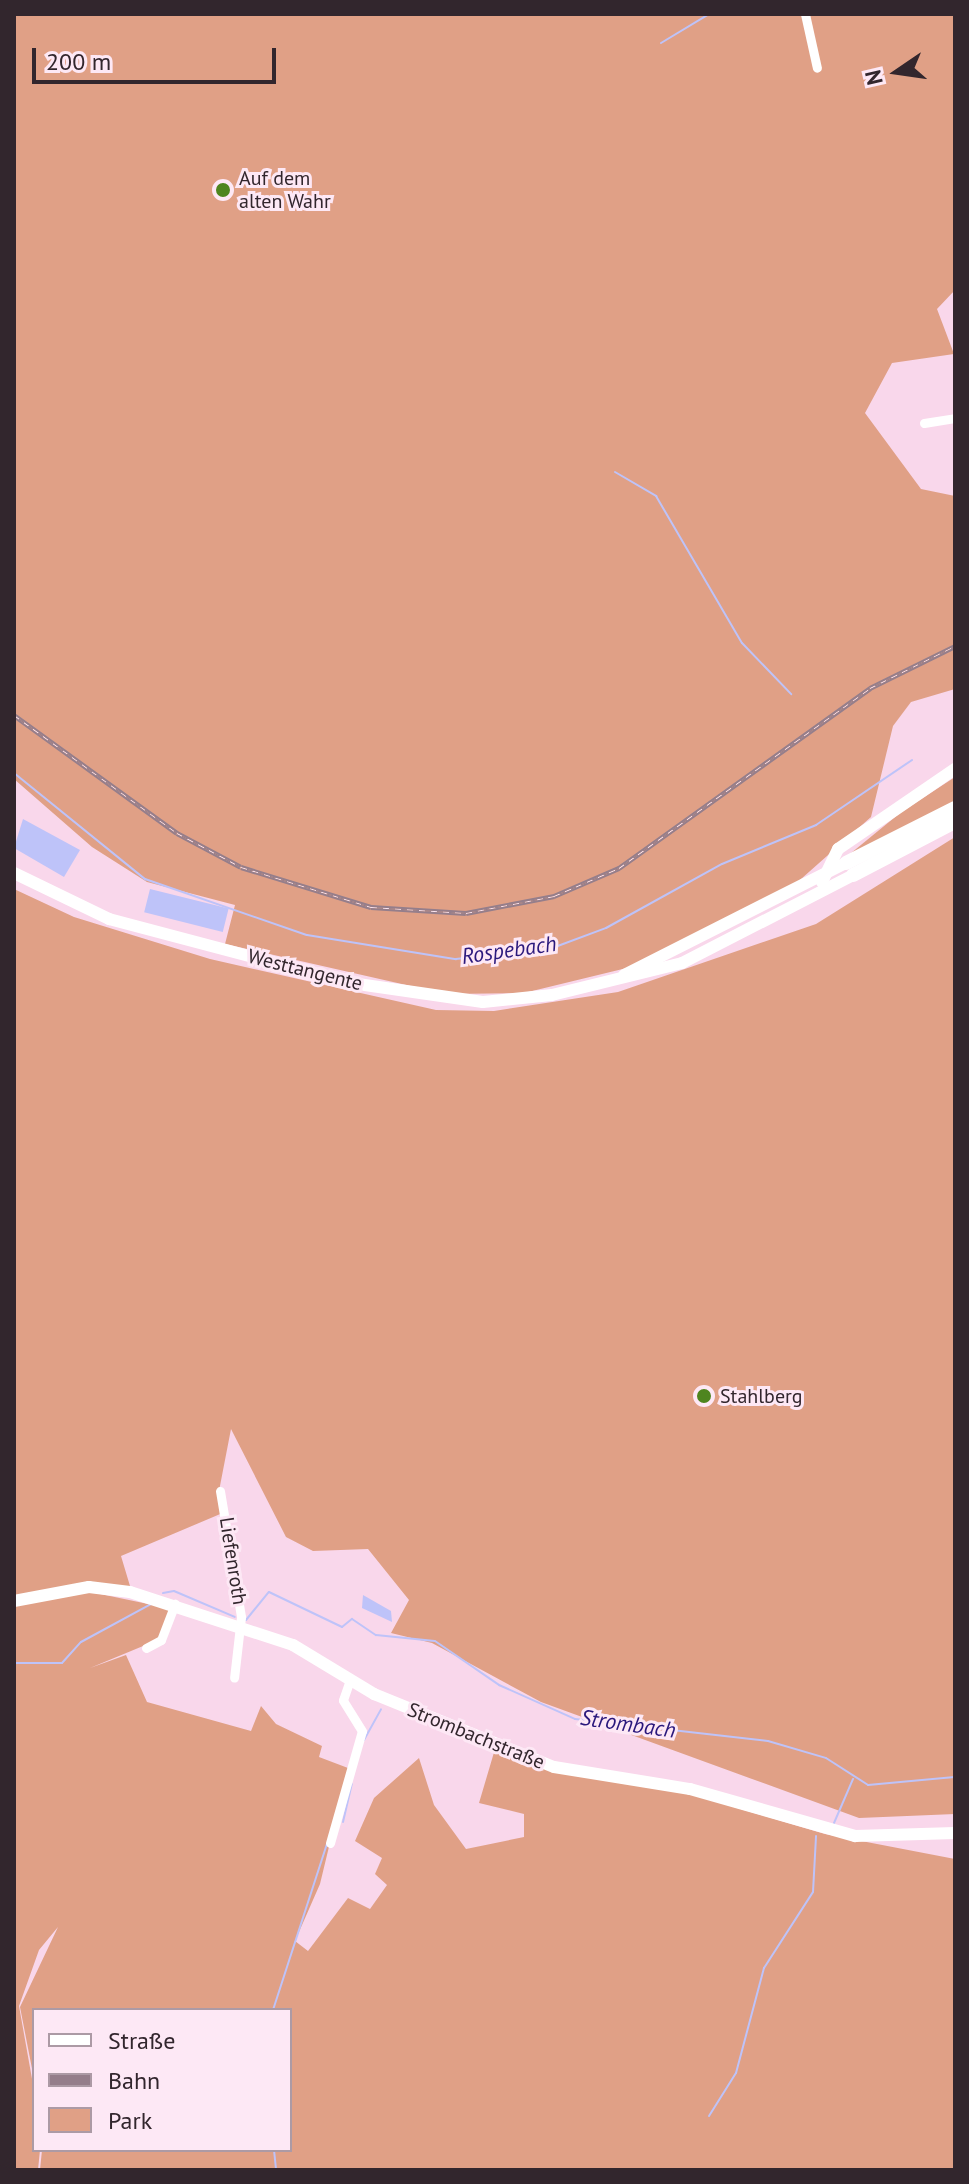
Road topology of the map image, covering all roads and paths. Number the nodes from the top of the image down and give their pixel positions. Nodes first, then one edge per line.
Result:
1 (805, 14) edge
2 (817, 68) dead end
3 (955, 418) edge
4 (924, 423) dead end
5 (955, 769) edge
6 (955, 808) edge
7 (955, 822) edge
8 (849, 869) junction
9 (14, 873) edge
10 (824, 876) junction
11 (813, 898) junction
12 (608, 983) junction
13 (220, 1491) dead end
14 (14, 1601) edge
15 (175, 1604) junction
16 (238, 1626) junction
17 (146, 1648) dead end
18 (234, 1678) dead end
19 (350, 1680) junction
20 (955, 1833) edge
21 (330, 1843) dead end

1 - 2 street
3 - 4 street
5 - 10 main road
6 - 8 highway, Westtangente
7 - 8 highway, Westtangente
8 - 10 main road, Westtangente
8 - 11 main road, Westtangente
9 - 12 main road, Westtangente
10 - 11 main road
10 - 12 main road, Westtangente
11 - 12 main road, Westtangente
13 - 16 street, Liefenroth
14 - 15 main road, Strombachstraße
15 - 16 main road, Strombachstraße
15 - 17 street
16 - 18 street, Liefenroth
16 - 19 main road, Strombachstraße
19 - 20 main road, Strombachstraße
19 - 21 street

